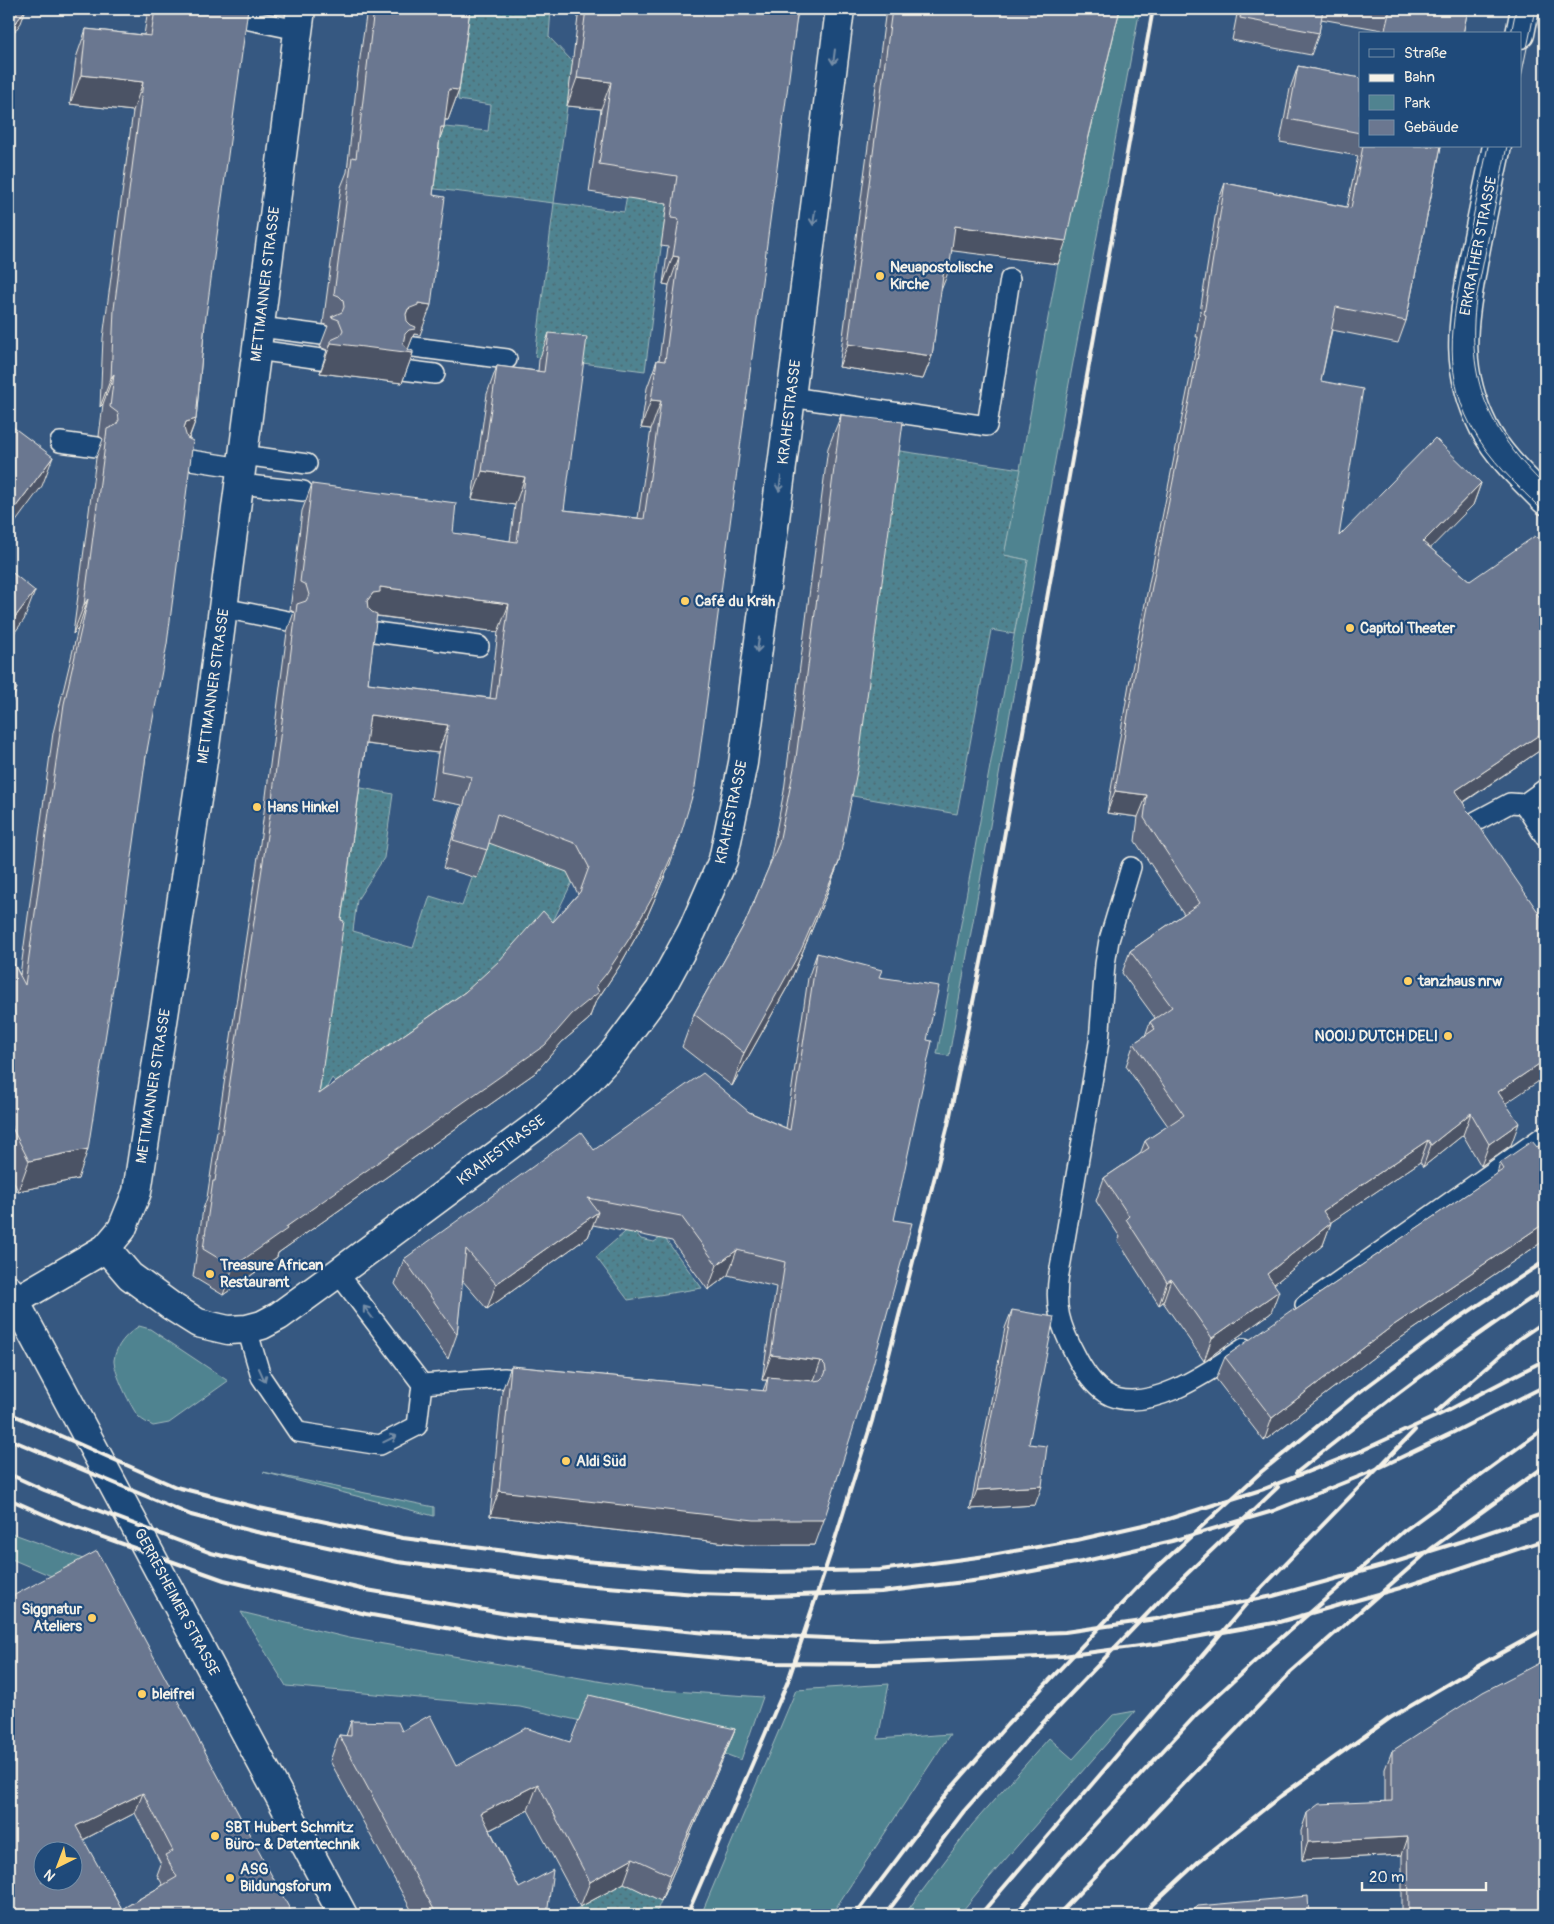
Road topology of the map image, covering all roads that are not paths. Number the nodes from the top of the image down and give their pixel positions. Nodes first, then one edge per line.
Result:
1 (840, 9) edge
2 (1526, 9) edge
3 (240, 18) edge
4 (299, 19) edge
5 (1520, 32) edge
6 (1497, 148) edge
7 (1010, 279) dead end
8 (322, 335) dead end
9 (258, 338) junction
10 (406, 346) edge
11 (322, 359) dead end
12 (507, 359) dead end
13 (403, 370) edge
14 (435, 374) dead end
15 (792, 397) junction
16 (60, 442) dead end
17 (98, 447) dead end
18 (184, 459) edge
19 (307, 464) dead end
20 (242, 469) junction
21 (303, 491) dead end
22 (1545, 500) edge
23 (223, 608) junction
24 (288, 620) dead end
25 (368, 631) edge
26 (479, 646) dead end
27 (1545, 790) edge
28 (1524, 804) junction
29 (1467, 826) edge
30 (1545, 836) edge
31 (1130, 867) dead end
32 (1545, 1135) edge
33 (106, 1248) junction
34 (338, 1273) junction
35 (12, 1296) edge
36 (1288, 1317) edge
37 (247, 1329) junction
38 (1256, 1340) edge
39 (422, 1384) junction
40 (553, 1384) edge
41 (344, 1915) edge

1 -> 15 street, KRAHESTRASSE
2 - 5 street
3 - 4 lane
4 - 9 street, METTMANNER STRASSE
6 - 22 street, ERKRATHER STRASSE
7 - 15 lane
8 - 9 lane
9 - 11 lane
9 - 20 street, METTMANNER STRASSE
10 - 12 lane
13 - 14 lane
15 -> 34 street, KRAHESTRASSE
16 - 17 lane
18 - 20 lane
19 - 20 lane
20 - 21 lane
20 - 23 street, METTMANNER STRASSE
23 - 24 lane
23 - 33 street, METTMANNER STRASSE
25 - 26 lane
27 - 28 lane
28 - 29 lane
28 - 30 lane
31 - 38 lane
32 - 36 lane
33 - 35 street, METTMANNER STRASSE
33 - 37 street, KRAHESTRASSE
34 - 37 street, KRAHESTRASSE
39 -> 34 lane
35 - 41 street, GERRESHEIMER STRASSE
37 -> 39 lane
39 - 40 lane

